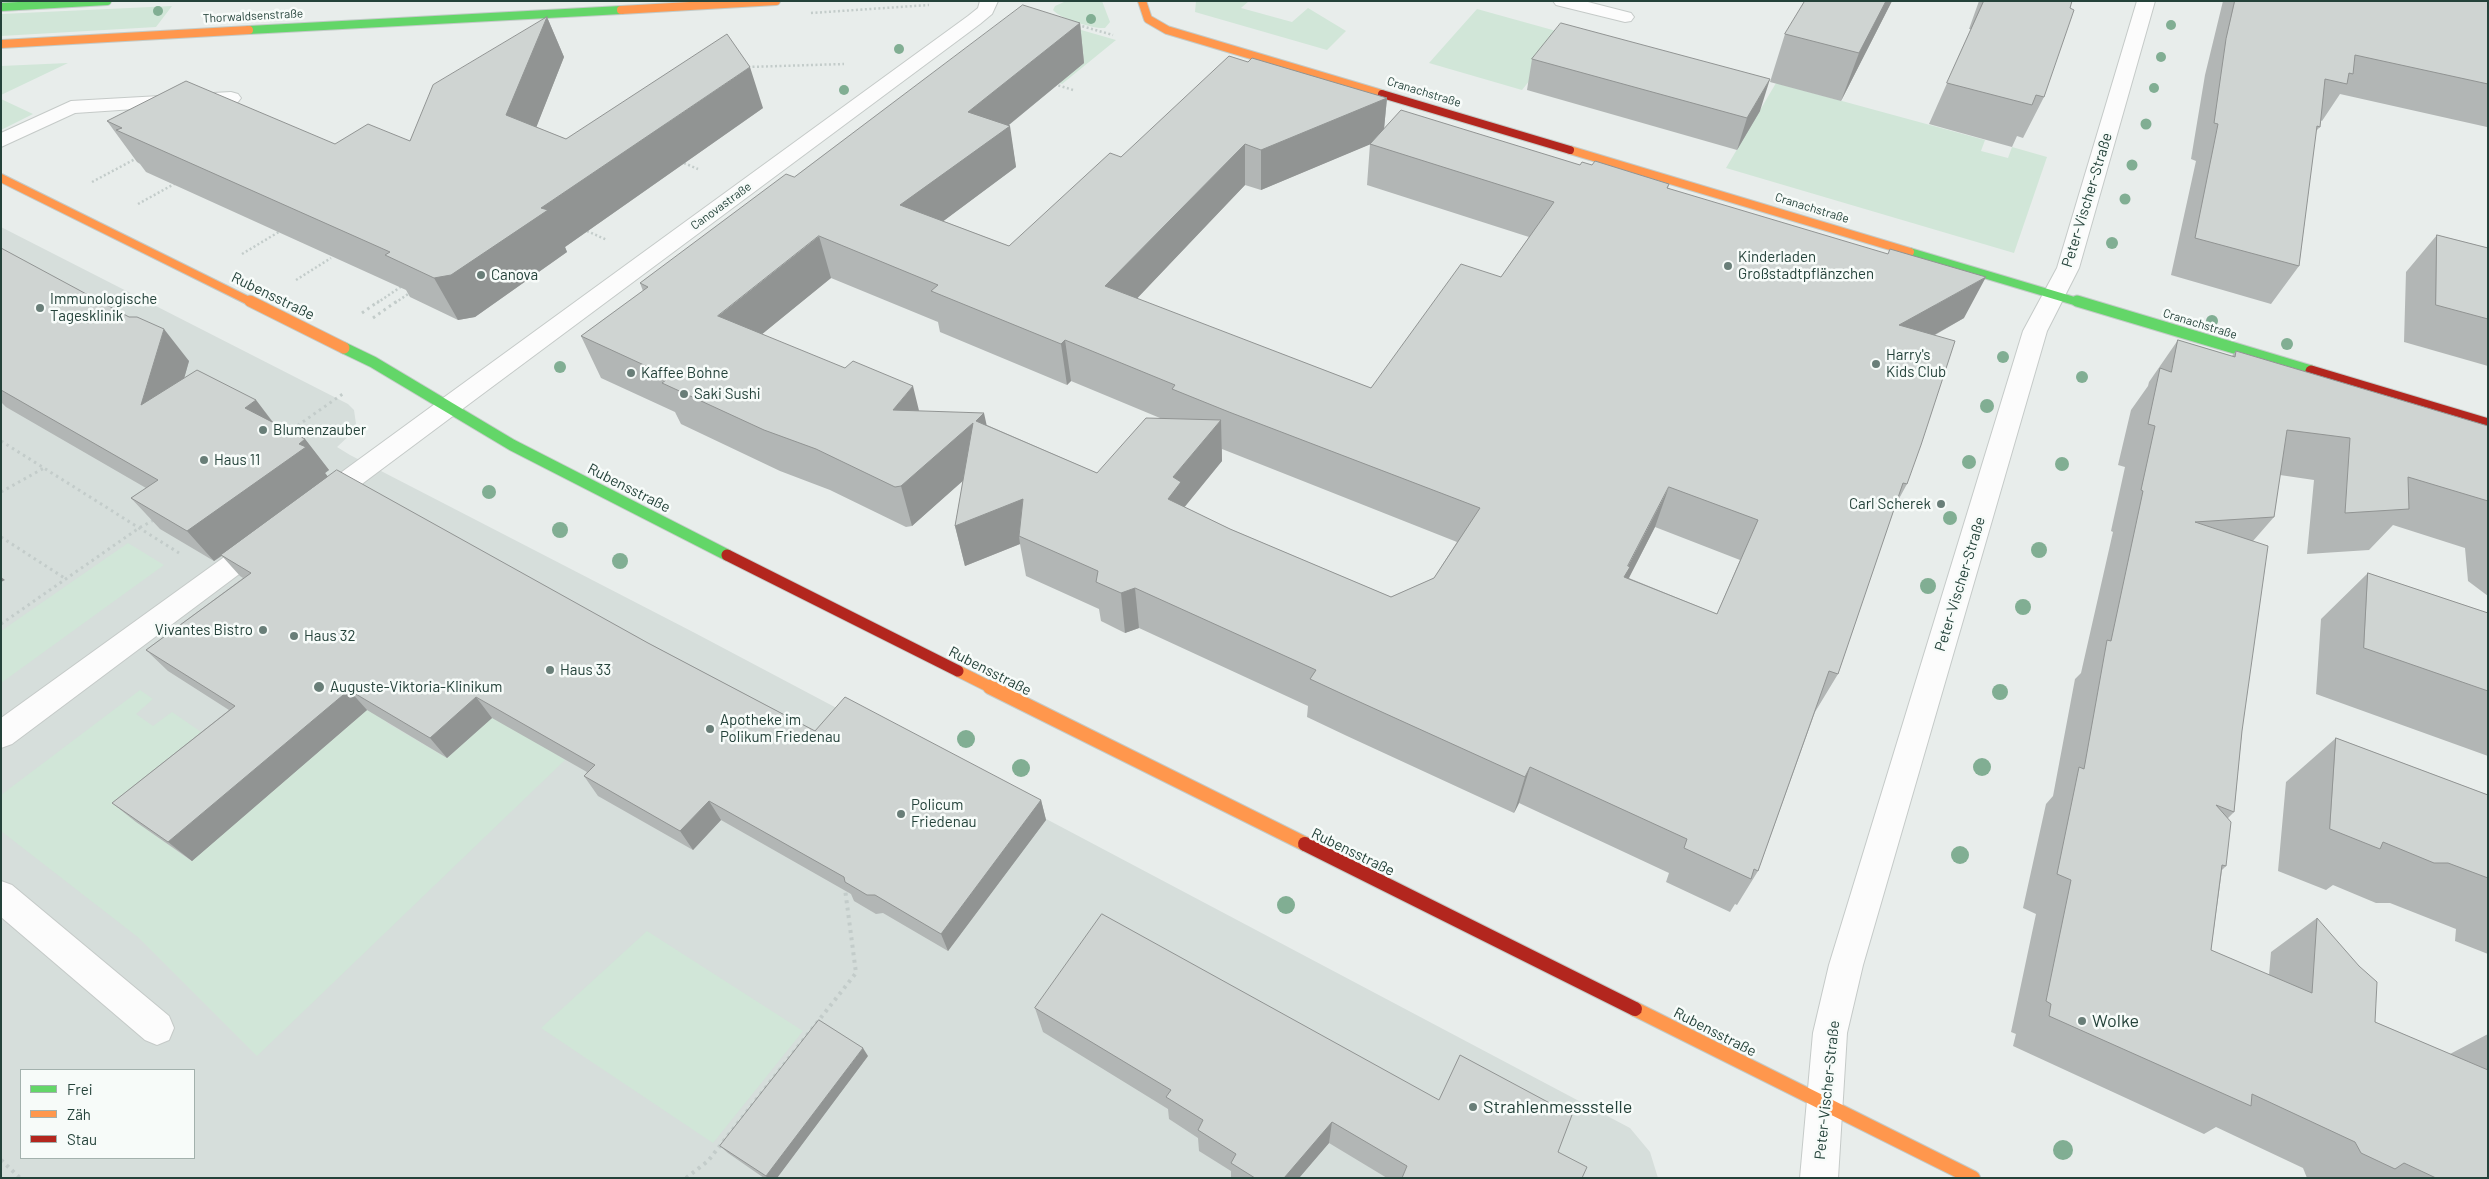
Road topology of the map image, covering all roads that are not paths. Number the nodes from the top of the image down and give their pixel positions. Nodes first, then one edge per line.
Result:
1 (107, 1) edge
2 (776, 1) edge
3 (990, 1) edge
4 (1142, 1) edge
5 (1562, 1) edge
6 (2146, 1) edge
7 (1, 7) edge
8 (1625, 17) dead end
9 (1, 44) edge
10 (231, 98) edge
11 (1, 140) edge
12 (1, 178) edge
13 (2054, 295) junction
14 (448, 407) junction
15 (2488, 424) edge
16 (303, 514) edge
17 (279, 531) edge
18 (1, 735) edge
19 (1, 896) edge
20 (157, 1028) dead end
21 (1824, 1104) junction
22 (1819, 1178) edge
23 (1973, 1178) edge

1 - 7 street
2 - 9 street, Thorwaldsenstraße
3 - 14 street, Canovastraße
4 - 13 street, Cranachstraße
5 - 8 street
6 - 13 street, Peter-Vischer-Straße
10 - 11 street
12 - 14 street, Rubensstraße
13 - 15 street, Cranachstraße
13 - 21 street, Peter-Vischer-Straße
14 - 16 street, Canovastraße
14 - 21 street, Rubensstraße
17 - 18 street
19 - 20 street
21 - 22 street, Peter-Vischer-Straße
21 - 23 street, Rubensstraße

